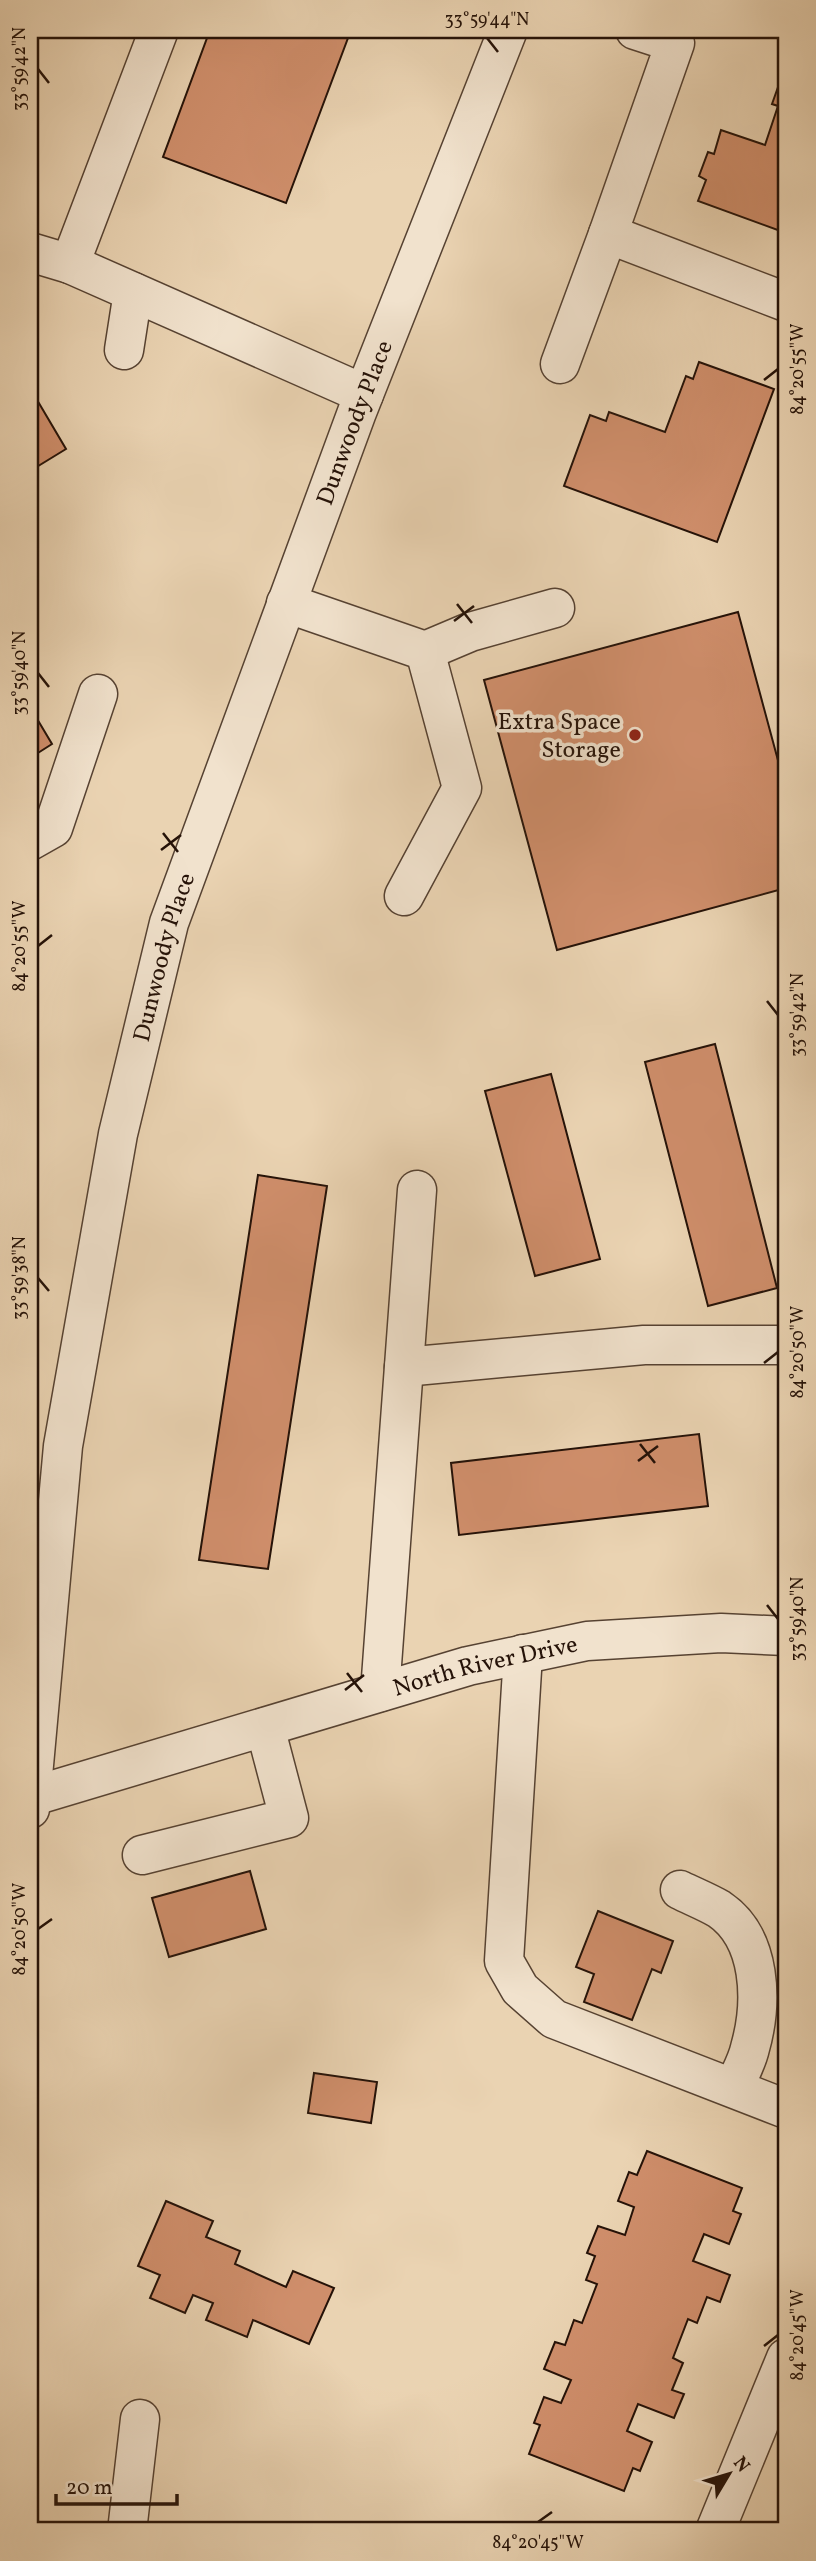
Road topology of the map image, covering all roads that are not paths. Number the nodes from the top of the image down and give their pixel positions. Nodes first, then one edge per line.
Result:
1 (159, 30) edge
2 (508, 30) edge
3 (635, 30) edge
4 (678, 36) edge
5 (608, 234) junction
6 (30, 252) edge
7 (70, 264) junction
8 (133, 292) junction
9 (786, 302) edge
10 (124, 350) dead end
11 (560, 364) dead end
12 (364, 394) junction
13 (286, 603) junction
14 (555, 608) dead end
15 (425, 651) junction
16 (98, 694) dead end
17 (30, 841) edge
18 (404, 896) dead end
19 (418, 1190) dead end
20 (786, 1345) edge
21 (404, 1367) junction
22 (786, 1636) edge
23 (523, 1654) junction
24 (380, 1692) junction
25 (265, 1727) junction
26 (30, 1801) edge
27 (142, 1855) dead end
28 (680, 1890) dead end
29 (734, 2088) junction
30 (786, 2109) edge
31 (786, 2358) edge
32 (140, 2419) dead end
33 (127, 2531) edge
34 (715, 2531) edge

1 - 7 street
2 - 12 street, Dunwoody Place
3 - 4 street
4 - 5 street
5 - 9 street
5 - 11 street
6 - 7 street
7 - 8 street
8 - 10 street
8 - 12 street
12 - 13 street, Dunwoody Place
13 - 15 street
13 - 26 street, Dunwoody Place
14 - 15 street
15 - 18 street
16 - 17 street
19 - 21 street
20 - 21 street
21 - 24 street
22 - 23 street, North River Drive
23 - 24 street, North River Drive
23 - 29 street
24 - 25 street, North River Drive
25 - 26 street, North River Drive
25 - 27 street
28 - 29 street
29 - 30 street
31 - 34 street
32 - 33 street

